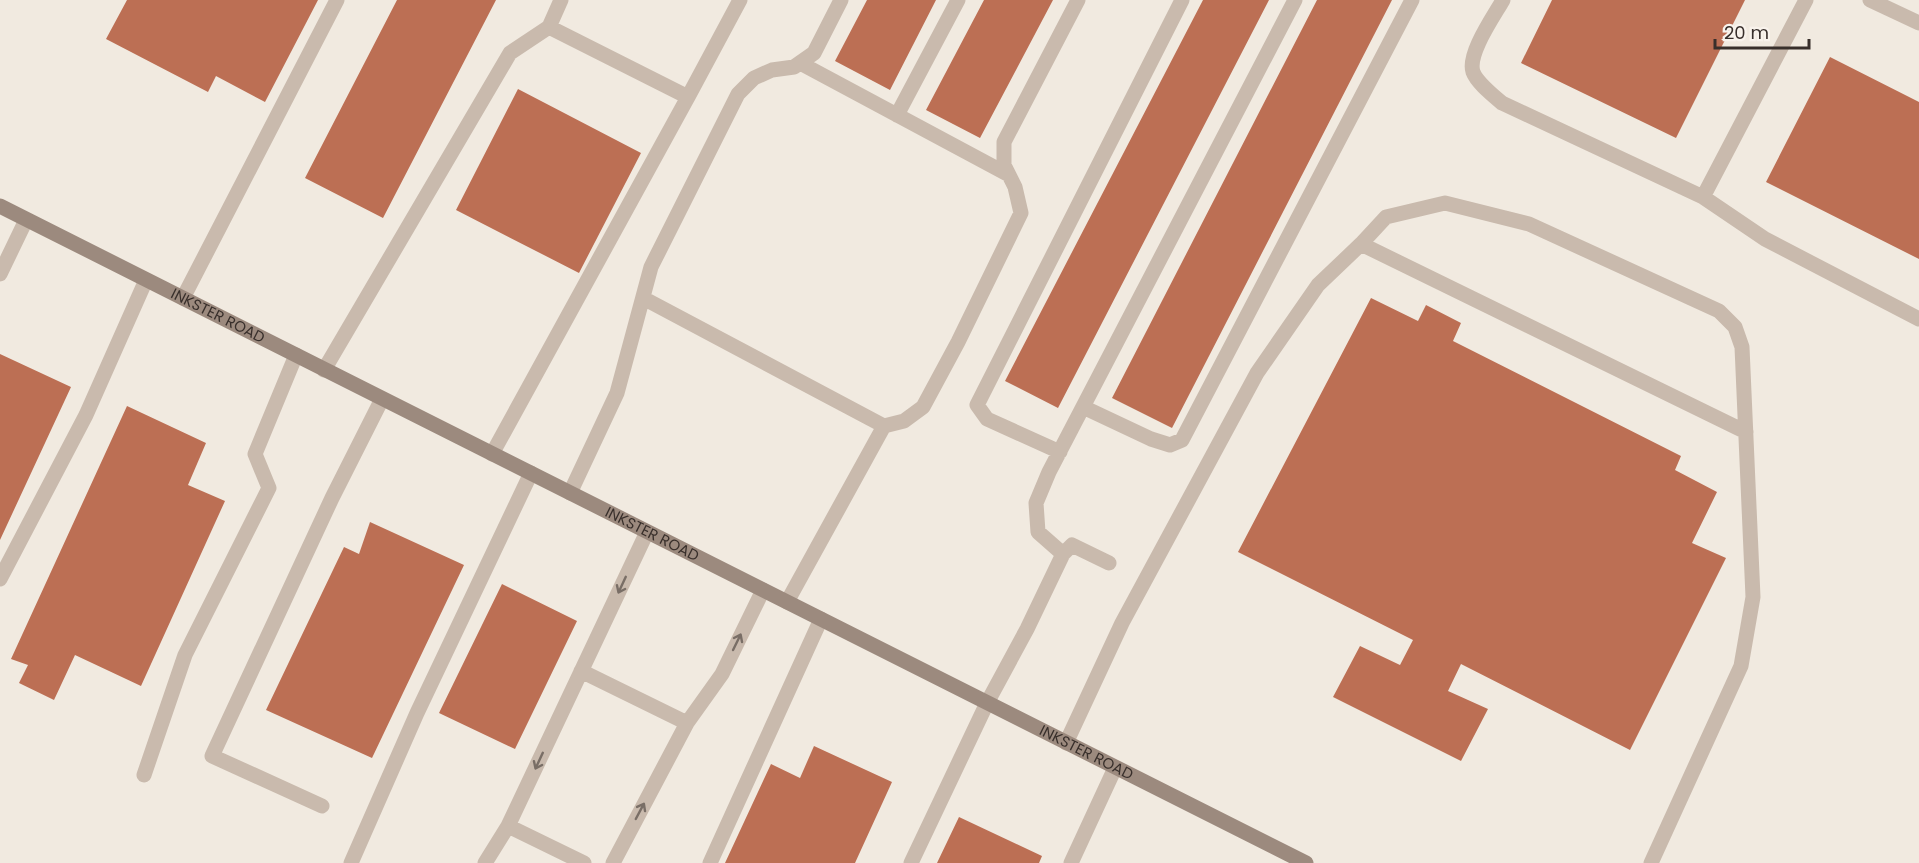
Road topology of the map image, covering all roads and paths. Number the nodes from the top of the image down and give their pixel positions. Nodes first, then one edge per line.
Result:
1 (338, 0) edge
2 (561, 0) edge
3 (740, 0) edge
4 (841, 0) edge
5 (958, 0) edge
6 (1078, 0) edge
7 (1182, 0) edge
8 (1294, 0) edge
9 (1412, 0) edge
10 (1503, 0) edge
11 (1806, 0) edge
12 (1870, 0) edge
13 (1919, 23) edge
14 (549, 27) junction
15 (800, 63) junction
16 (688, 97) junction
17 (897, 115) junction
18 (1009, 176) junction
19 (1703, 196) junction
20 (0, 206) edge
21 (26, 220) junction
22 (1361, 244) junction
23 (0, 274) edge
24 (146, 280) junction
25 (183, 298) junction
26 (644, 298) junction
27 (1919, 319) edge
28 (296, 355) junction
29 (324, 370) junction
30 (382, 399) junction
31 (1083, 407) junction
32 (884, 426) junction
33 (1746, 432) junction
34 (1060, 452) junction
35 (492, 454) junction
36 (531, 473) junction
37 (570, 493) junction
38 (647, 532) junction
39 (1063, 554) junction
40 (1109, 563) dead end
41 (0, 579) edge
42 (763, 590) junction
43 (787, 602) junction
44 (821, 619) junction
45 (581, 671) junction
46 (987, 703) junction
47 (687, 723) junction
48 (1066, 743) junction
49 (1115, 768) junction
50 (144, 775) dead end
51 (322, 806) dead end
52 (508, 826) junction
53 (351, 863) edge
54 (485, 863) edge
55 (584, 863) edge
56 (613, 863) edge
57 (710, 863) edge
58 (911, 863) edge
59 (1071, 863) edge
60 (1305, 863) edge
61 (1652, 863) edge

1 - 25 lane
2 - 14 lane
3 - 16 lane
4 - 15 lane
5 - 17 lane
6 - 18 lane
7 - 34 lane
8 - 31 lane
9 - 31 lane
10 - 19 lane
11 - 19 lane
12 - 13 lane
14 - 16 lane
14 - 29 lane
15 - 17 lane
15 - 26 lane
16 - 35 lane
17 - 18 lane
18 - 32 lane
19 - 27 lane
20 - 21 main road, INKSTER ROAD
21 - 23 lane
21 - 24 main road, INKSTER ROAD
22 - 33 lane
22 - 33 lane
22 - 48 lane
24 - 25 main road, INKSTER ROAD
24 - 41 lane
25 - 28 main road, INKSTER ROAD
26 - 32 lane
26 - 37 lane
28 - 29 main road, INKSTER ROAD
28 - 50 lane
29 - 30 main road, INKSTER ROAD
30 - 35 main road, INKSTER ROAD
30 - 51 lane
31 - 34 lane
32 - 43 lane
33 - 61 lane
34 - 39 lane
35 - 36 main road, INKSTER ROAD
36 - 37 main road, INKSTER ROAD
36 - 53 lane
37 - 38 main road, INKSTER ROAD
38 - 42 main road, INKSTER ROAD
38 -> 45 lane
39 - 40 lane
39 - 46 lane
42 - 43 main road, INKSTER ROAD
47 -> 42 lane
43 - 44 main road, INKSTER ROAD
44 - 46 main road, INKSTER ROAD
44 - 57 lane
45 - 47 lane
45 -> 52 lane
46 - 48 main road, INKSTER ROAD
46 - 58 lane
56 -> 47 lane
48 - 49 main road, INKSTER ROAD
49 - 59 lane
49 - 60 main road, INKSTER ROAD
52 - 54 lane
52 - 55 lane

